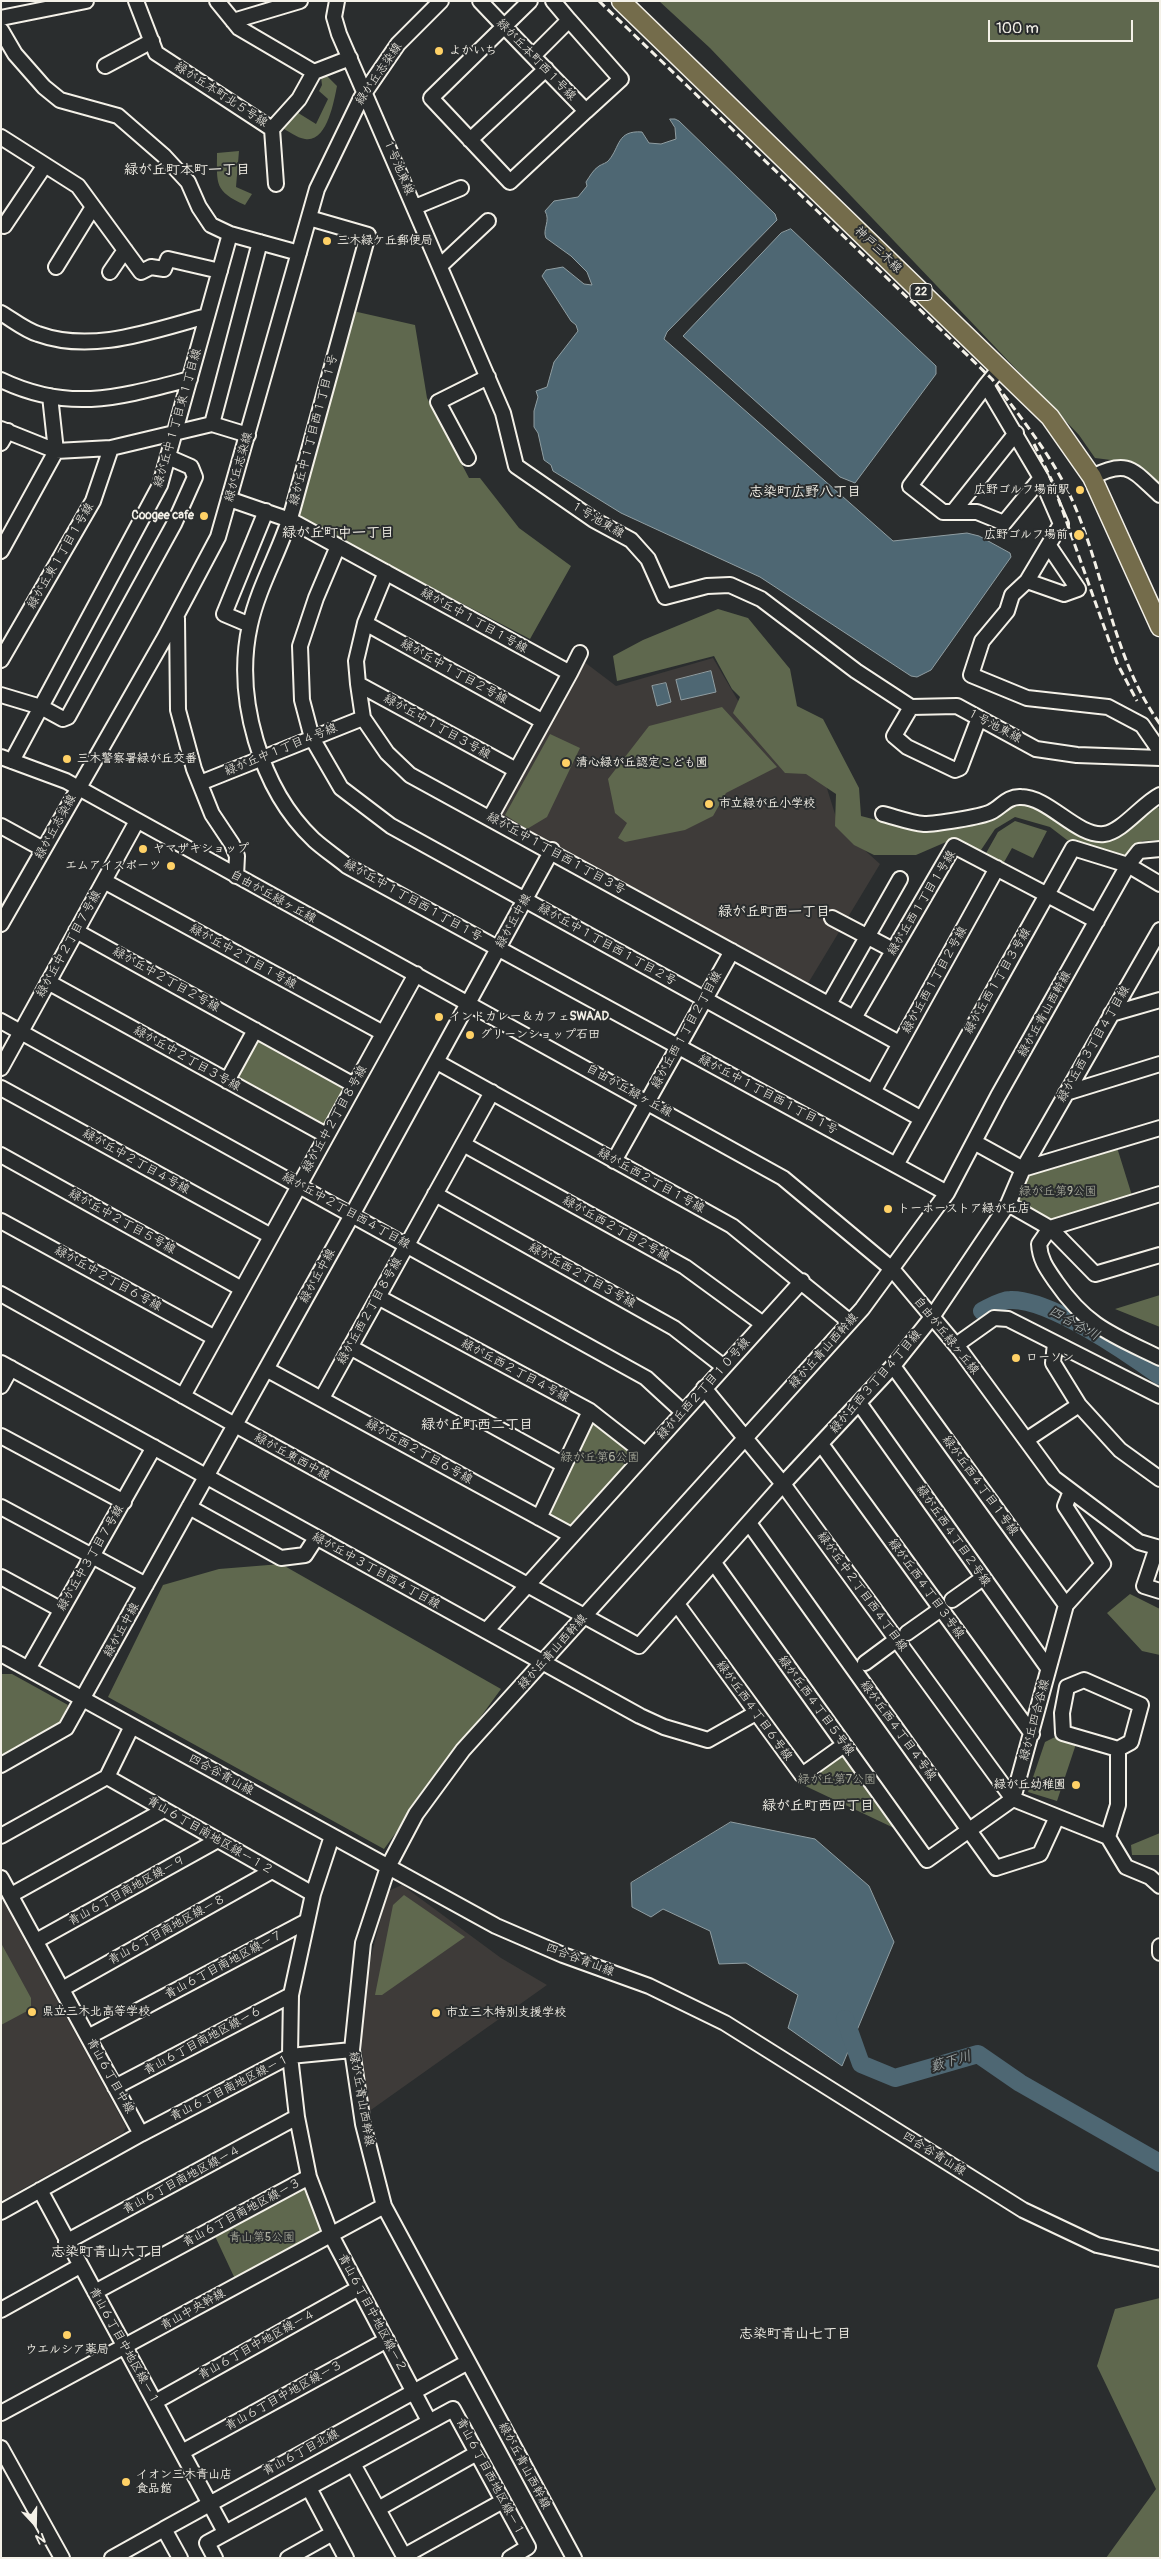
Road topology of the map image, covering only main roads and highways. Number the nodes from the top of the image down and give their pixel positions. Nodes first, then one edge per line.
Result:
1 (621, 1) edge
2 (1160, 627) edge

1 - 2 main road, 神戸三木線 / 22

